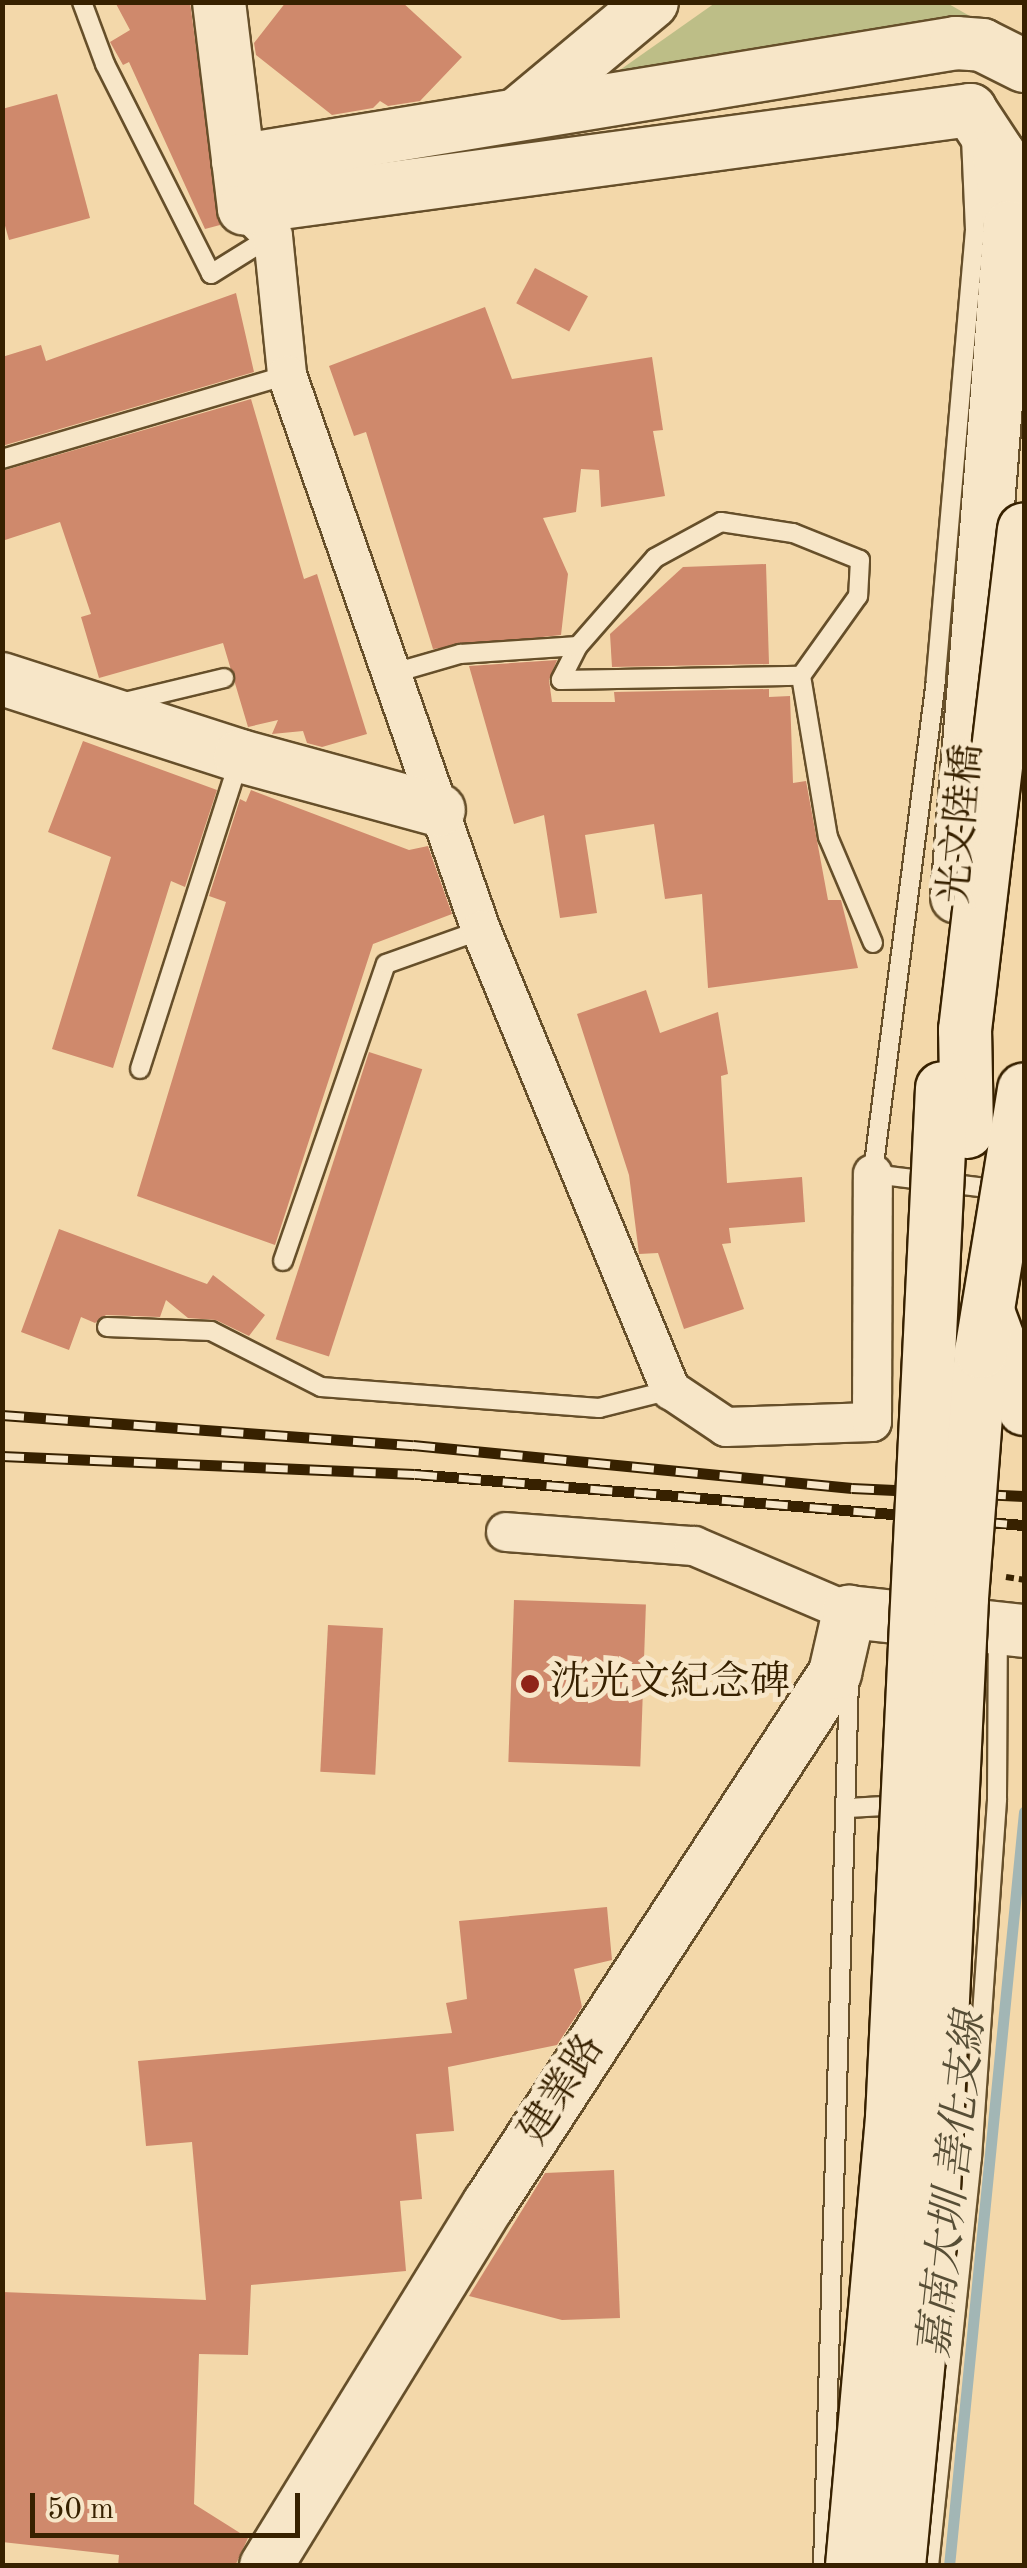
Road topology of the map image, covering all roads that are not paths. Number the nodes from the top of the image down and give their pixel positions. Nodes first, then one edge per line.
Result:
1 (82, 2) edge
2 (220, 2) edge
3 (627, 2) edge
4 (652, 2) edge
5 (1024, 66) edge
6 (530, 104) junction
7 (970, 110) junction
8 (252, 202) junction
9 (287, 375) junction
10 (2, 459) edge
11 (1024, 530) edge
12 (578, 646) junction
13 (394, 673) junction
14 (801, 676) junction
15 (224, 678) dead end
16 (2, 679) edge
17 (95, 709) junction
18 (240, 756) junction
19 (439, 810) junction
20 (482, 930) junction
21 (873, 943) dead end
22 (140, 1069) dead end
23 (942, 1088) junction
24 (1024, 1090) edge
25 (872, 1174) junction
26 (1024, 1183) edge
27 (283, 1262) dead end
28 (108, 1327) dead end
29 (1024, 1335) edge
30 (671, 1390) junction
31 (1023, 1408) edge
32 (962, 1413) dead end
33 (943, 1415) dead end
34 (888, 1420) junction
35 (506, 1532) dead end
36 (849, 1612) junction
37 (1011, 1630) edge
38 (997, 1799) junction
39 (848, 1808) junction
40 (266, 2566) edge
41 (823, 2566) edge
42 (852, 2566) edge
43 (900, 2566) edge
44 (928, 2566) edge

1 - 8 lane
2 - 8 street
3 - 6 lane
4 - 6 street
5 - 6 street
6 - 8 street
7 - 8 street
7 - 23 street, 光文陸橋
7 - 25 lane
8 - 9 street
9 - 10 lane
9 - 13 street
11 - 29 street, 光文陸橋, bridge
12 - 13 lane
12 - 14 lane
12 - 14 lane
13 - 19 street
14 - 21 lane
15 - 17 lane
16 - 17 street
17 - 18 street
18 - 19 street
18 - 22 lane
19 - 20 street
20 - 27 lane
20 - 30 street
23 - 31 street, 光文陸橋, bridge
23 - 42 street, bridge
24 - 43 street, bridge
25 - 26 lane
25 - 34 street
28 - 30 lane
30 - 34 street
31 - 32 lane
33 - 34 lane
35 - 36 street
36 - 37 street
36 - 39 lane
36 - 40 street, 建業路
37 - 38 lane
38 - 39 lane
38 - 44 lane
39 - 41 lane

